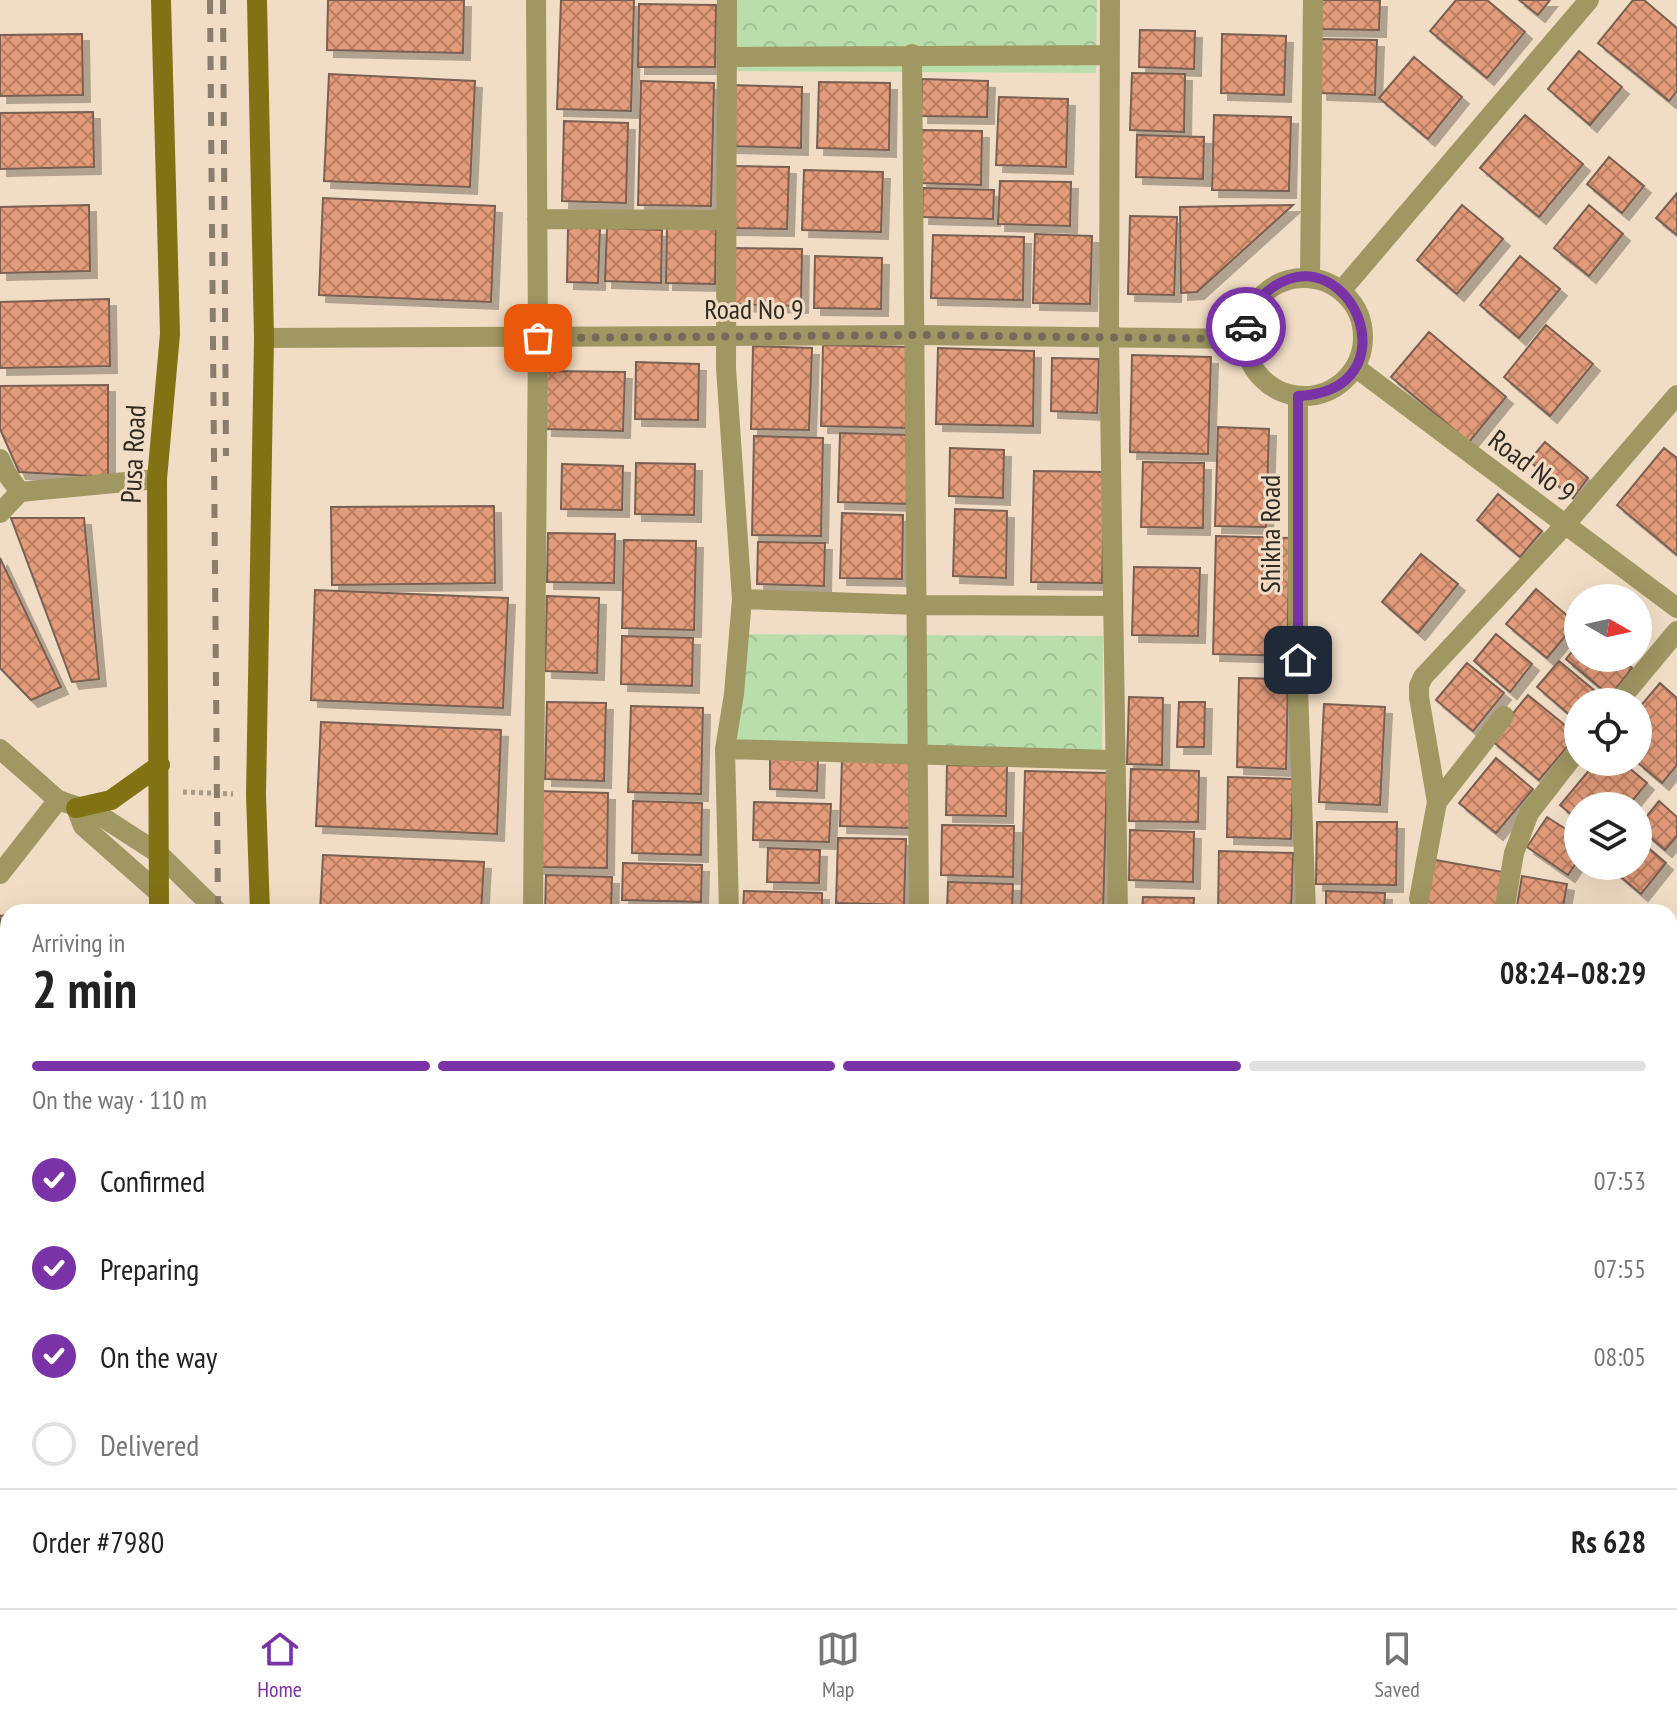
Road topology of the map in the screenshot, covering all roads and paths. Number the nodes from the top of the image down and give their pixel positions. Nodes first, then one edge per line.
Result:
1 (161, 0) edge
2 (257, 0) edge
3 (536, 0) edge
4 (727, 0) edge
5 (1110, 0) edge
6 (1313, 0) edge
7 (1589, 0) edge
8 (912, 54) junction
9 (1109, 55) junction
10 (726, 57) junction
11 (537, 219) junction
12 (727, 220) junction
13 (1310, 278) junction
14 (1341, 291) junction
15 (917, 335) junction
16 (726, 337) junction
17 (264, 338) junction
18 (538, 338) junction
19 (1109, 339) junction
20 (1245, 339) junction
21 (1355, 367) junction
22 (1677, 395) edge
23 (1298, 396) junction
24 (0, 459) edge
25 (157, 479) junction
26 (20, 492) junction
27 (0, 513) edge
28 (1565, 525) junction
29 (742, 599) junction
30 (918, 605) junction
31 (1113, 606) junction
32 (1677, 608) edge
33 (1677, 631) edge
34 (1630, 688) edge
35 (1504, 716) dead end
36 (0, 749) edge
37 (725, 749) junction
38 (918, 753) junction
39 (1115, 760) junction
40 (160, 765) junction
41 (1564, 768) edge
42 (158, 790) junction
43 (256, 795) junction
44 (1437, 802) junction
45 (67, 804) junction
46 (158, 853) junction
47 (0, 874) edge
48 (1419, 899) dead end
49 (159, 903) edge
50 (210, 904) edge
51 (260, 904) edge
52 (533, 904) edge
53 (729, 904) edge
54 (919, 904) edge
55 (1118, 904) edge
56 (1306, 904) edge
57 (1505, 904) edge

1 - 25 main road, Pusa Road
2 - 17 main road
3 - 11 street
4 - 10 street
5 - 9 street
6 - 13 street
7 - 14 street
8 - 9 street
8 - 10 street
8 - 15 street
9 - 19 street
10 - 12 street
11 - 12 street
11 - 18 street
12 - 16 street
13 - 14 street
13 - 20 street
14 - 21 street
15 - 16 street, Road No 9
15 - 19 street, Road No 9
15 - 30 street
16 - 18 street, Road No 9
16 - 29 street
17 - 18 street, Road No 9
17 - 43 main road
18 - 52 street
19 - 20 street, Road No 9
19 - 31 street
20 - 23 street
21 - 23 street
21 - 28 street, Road No 9
22 - 28 street
23 - 56 street, Shikha Road
24 - 26 street
25 - 26 street
25 - 40 main road, Pusa Road
26 - 27 street
28 - 32 street, Road No 9
28 - 44 street
29 - 30 street
29 - 37 street
30 - 31 street
30 - 38 street
31 - 39 street
33 - 34 street
35 - 44 street
36 - 45 street
37 - 38 street
37 - 53 street
38 - 39 street
38 - 54 street
39 - 55 street
40 - 42 main road, Pusa Road
40 - 45 main road
41 - 57 street
42 - 43 path
42 - 46 main road, Pusa Road
43 - 51 main road
44 - 48 street
45 - 46 street
45 - 47 street
45 - 49 street
46 - 49 main road, Pusa Road
46 - 50 street

